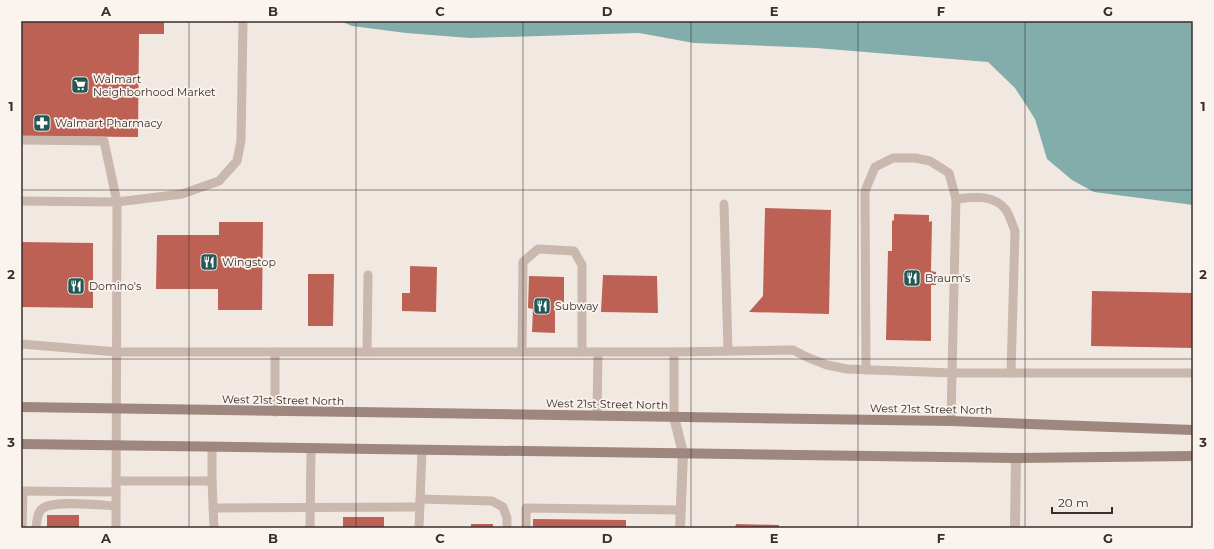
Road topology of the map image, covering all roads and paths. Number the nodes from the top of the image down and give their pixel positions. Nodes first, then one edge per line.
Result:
1 (243, 21) edge
2 (21, 140) edge
3 (956, 199) junction
4 (21, 201) edge
5 (117, 202) junction
6 (724, 204) dead end
7 (368, 276) dead end
8 (21, 344) edge
9 (728, 351) junction
10 (117, 352) junction
11 (275, 352) junction
12 (367, 352) junction
13 (522, 352) junction
14 (582, 352) junction
15 (598, 352) junction
16 (674, 352) junction
17 (866, 370) junction
18 (952, 373) junction
19 (1011, 373) junction
20 (1193, 373) edge
21 (21, 407) edge
22 (117, 409) junction
23 (275, 412) junction
24 (597, 416) junction
25 (674, 417) junction
26 (951, 421) junction
27 (1193, 430) edge
28 (21, 444) edge
29 (117, 446) junction
30 (212, 447) junction
31 (311, 449) junction
32 (422, 450) junction
33 (683, 453) junction
34 (1193, 456) edge
35 (1016, 458) junction
36 (116, 480) junction
37 (212, 481) junction
38 (22, 492) edge
39 (116, 492) junction
40 (420, 503) junction
41 (116, 506) junction
42 (310, 507) junction
43 (213, 508) junction
44 (681, 510) junction
45 (22, 528) edge
46 (36, 528) edge
47 (116, 528) edge
48 (214, 528) edge
49 (310, 528) edge
50 (419, 528) edge
51 (507, 528) edge
52 (526, 528) edge
53 (680, 528) edge
54 (1015, 528) edge

1 - 5 lane
2 - 5 lane
3 - 17 lane
3 - 18 lane
3 - 19 lane
4 - 5 lane
5 - 10 lane
6 - 9 lane
7 - 12 lane
8 - 10 lane
9 - 16 lane
9 - 17 lane
10 - 11 lane
10 - 22 lane
11 - 12 lane
11 - 23 lane
12 - 13 lane
13 - 14 lane
13 - 14 lane
14 - 15 lane
15 - 16 lane
15 - 24 lane
16 - 25 lane
17 - 18 lane
18 - 19 lane
18 - 26 lane
19 - 20 lane
21 - 22 main road, West 21st Street North
22 - 23 main road, West 21st Street North
22 - 29 lane
23 - 24 main road, West 21st Street North
24 - 25 main road, West 21st Street North
25 - 26 main road, West 21st Street North
25 - 33 street
26 - 27 main road, West 21st Street North
28 - 29 main road
29 - 30 main road
29 - 36 lane
30 - 31 main road
30 - 37 lane
31 - 32 main road
31 - 42 lane
32 - 33 main road
32 - 40 lane
33 - 35 main road
33 - 44 street
34 - 35 main road
35 - 54 street
36 - 37 lane
36 - 39 lane
37 - 43 lane
38 - 39 lane
38 - 45 lane
39 - 41 lane
40 - 42 lane
40 - 50 lane
40 - 51 lane
41 - 46 lane
41 - 47 lane
42 - 43 lane
42 - 49 lane
43 - 48 lane
44 - 52 lane
44 - 53 street

